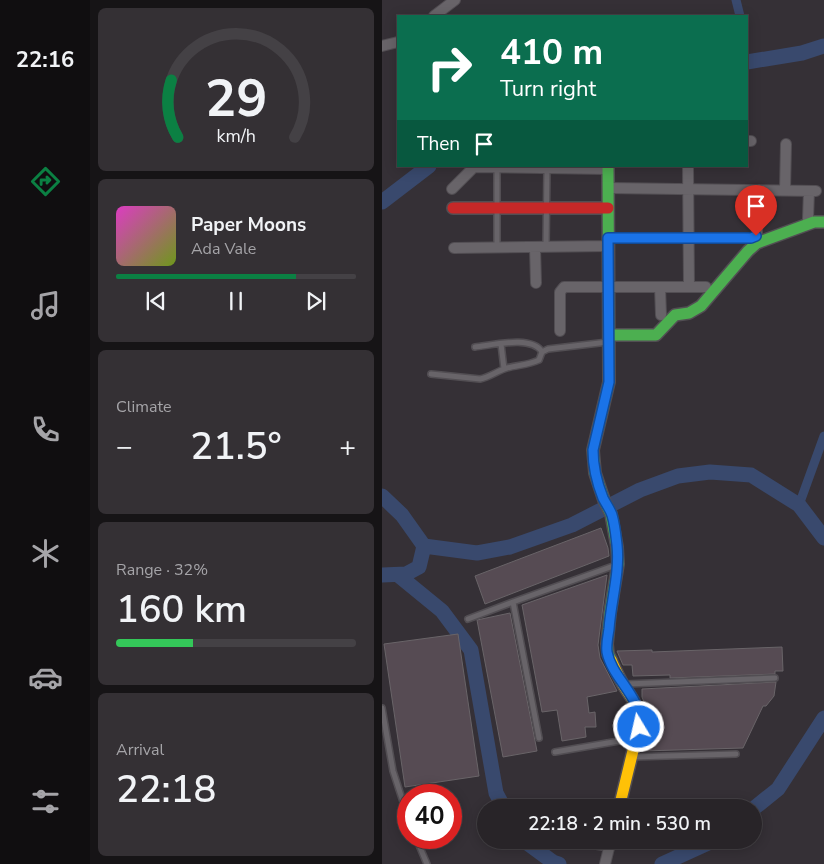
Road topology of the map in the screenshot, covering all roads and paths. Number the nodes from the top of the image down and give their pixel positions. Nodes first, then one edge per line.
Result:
1 (455, 0) edge
2 (435, 15) edge
3 (397, 42) edge
4 (382, 46) edge
5 (786, 144) dead end
6 (474, 167) edge
7 (566, 167) edge
8 (688, 167) edge
9 (497, 168) junction
10 (547, 168) junction
11 (608, 168) edge
12 (608, 188) junction
13 (452, 189) dead end
14 (688, 190) junction
15 (758, 190) junction
16 (785, 190) junction
17 (453, 208) dead end
18 (498, 208) junction
19 (547, 208) junction
20 (608, 208) junction
21 (808, 219) dead end
22 (824, 222) edge
23 (688, 239) junction
24 (608, 242) junction
25 (454, 248) dead end
26 (497, 248) junction
27 (541, 248) junction
28 (536, 283) dead end
29 (706, 286) dead end
30 (608, 287) junction
31 (660, 287) junction
32 (689, 287) junction
33 (660, 315) dead end
34 (560, 331) dead end
35 (609, 338) junction
36 (501, 344) junction
37 (475, 347) dead end
38 (542, 352) junction
39 (504, 369) junction
40 (431, 374) dead end
41 (618, 564) junction
42 (514, 602) junction
43 (468, 619) dead end
44 (775, 678) dead end
45 (623, 684) junction
46 (382, 708) edge
47 (539, 738) dead end
48 (636, 741) junction
49 (555, 752) dead end
50 (736, 754) dead end
51 (632, 758) junction
52 (397, 784) edge
53 (621, 799) edge
54 (421, 849) edge
55 (609, 849) edge
56 (427, 864) edge
57 (605, 864) edge

1 - 2 street
3 - 4 street
5 - 16 street
6 - 9 street
6 - 13 street
7 - 10 street
7 - 11 street
8 - 14 street
9 - 10 street
9 - 18 lane
10 - 19 lane
11 - 12 street
12 - 14 street
12 - 20 street
14 - 15 street
14 - 23 street
15 - 16 street
15 - 23 street
16 - 21 street
17 - 18 street
18 - 19 street
18 - 26 lane
19 - 20 street
19 - 27 lane
20 - 24 street
22 - 35 street
23 - 24 street
23 - 32 street
24 - 27 street
24 - 30 street
25 - 26 street
26 - 27 street
27 - 28 street
29 - 32 street
30 - 31 street
30 - 34 street
30 - 35 street
31 - 32 street
31 - 33 street
35 - 38 lane
35 - 41 street
36 - 37 lane
36 - 38 lane
36 - 39 lane
38 - 39 lane
39 - 40 lane
41 - 42 lane
41 - 45 street
42 - 43 lane
42 - 47 lane
44 - 45 lane
45 - 48 street
46 - 52 lane
48 - 49 lane
48 - 51 street
50 - 51 lane
51 - 53 street
54 - 56 lane
55 - 57 street

